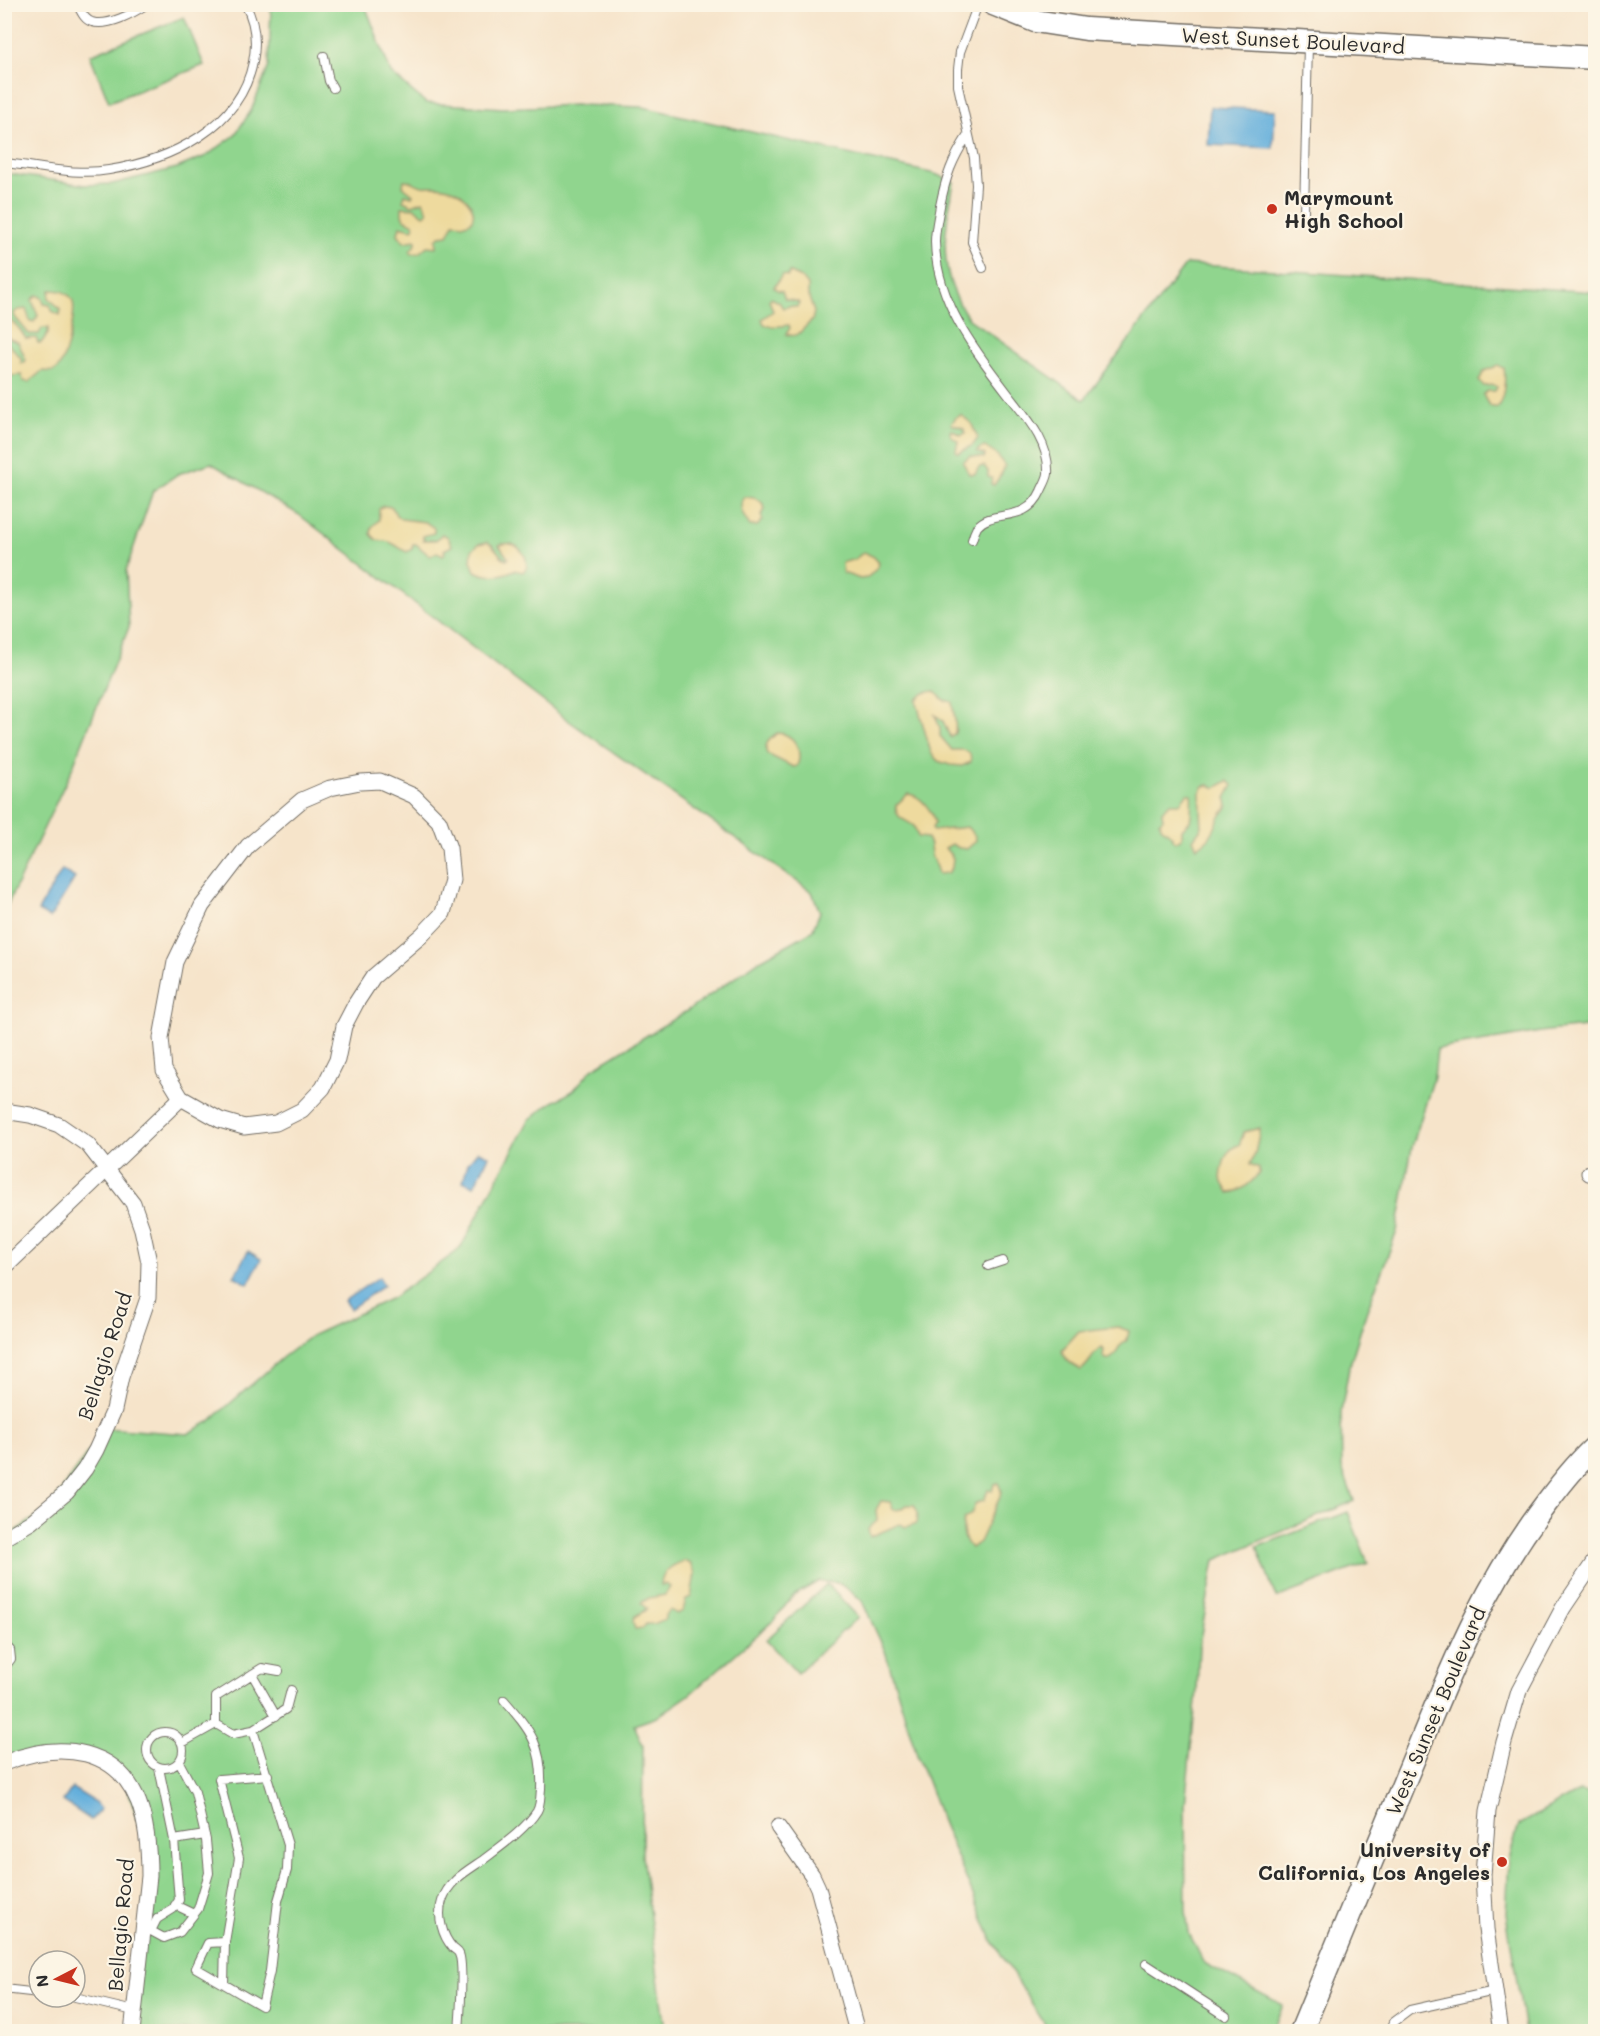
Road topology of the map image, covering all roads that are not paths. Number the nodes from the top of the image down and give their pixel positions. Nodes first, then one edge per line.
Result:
1 (77, 4) edge
2 (147, 4) edge
3 (245, 4) edge
4 (978, 4) edge
5 (993, 4) edge
6 (1308, 43) junction
7 (324, 56) dead end
8 (1596, 58) edge
9 (333, 88) dead end
10 (968, 135) junction
11 (4, 163) edge
12 (1304, 213) dead end
13 (983, 268) dead end
14 (972, 540) dead end
15 (181, 1098) junction
16 (4, 1111) edge
17 (106, 1169) junction
18 (1004, 1261) dead end
19 (988, 1266) dead end
20 (4, 1268) edge
21 (1596, 1446) edge
22 (4, 1538) edge
23 (1596, 1559) edge
24 (4, 1644) edge
25 (4, 1668) edge
26 (279, 1671) dead end
27 (252, 1674) junction
28 (291, 1690) dead end
29 (504, 1700) dead end
30 (276, 1716) junction
31 (216, 1724) junction
32 (253, 1730) junction
33 (182, 1743) junction
34 (178, 1762) junction
35 (4, 1763) edge
36 (159, 1768) junction
37 (268, 1775) junction
38 (778, 1827) dead end
39 (205, 1834) junction
40 (174, 1840) junction
41 (175, 1905) junction
42 (194, 1914) junction
43 (147, 1931) junction
44 (225, 1942) junction
45 (1146, 1964) dead end
46 (224, 1984) junction
47 (4, 1989) edge
48 (1495, 1991) junction
49 (27, 1992) edge
50 (87, 2000) edge
51 (134, 2011) junction
52 (1226, 2016) dead end
53 (132, 2031) edge
54 (459, 2031) edge
55 (857, 2031) edge
56 (1301, 2031) edge
57 (1390, 2031) edge
58 (1501, 2031) edge

1 - 2 lane
3 - 11 lane
4 - 10 lane
5 - 6 main road, West Sunset Boulevard
6 - 8 main road, West Sunset Boulevard
6 - 12 lane
7 - 9 lane
10 - 13 lane
10 - 14 lane
15 - 15 street
15 - 17 street
16 - 17 street, Bellagio Road
17 - 20 street
17 - 22 street, Bellagio Road
18 - 19 lane
21 - 56 main road, West Sunset Boulevard
23 - 48 street
24 - 25 lane
26 - 27 lane
27 - 30 lane
27 - 31 lane
28 - 30 lane
29 - 54 lane
30 - 32 lane
31 - 32 lane
31 - 33 lane
32 - 37 lane
33 - 34 lane
33 - 36 lane
34 - 36 lane
34 - 39 lane
35 - 43 street, Bellagio Road
36 - 40 lane
37 - 44 lane
37 - 46 lane
38 - 55 street
39 - 40 lane
39 - 42 lane
40 - 41 lane
41 - 42 lane
41 - 43 lane
42 - 43 lane
43 - 51 street, Bellagio Road
44 - 46 lane
44 - 46 lane
45 - 52 lane
47 - 49 lane
48 - 57 lane
48 - 58 street
50 - 51 lane
51 - 53 street, Bellagio Road

